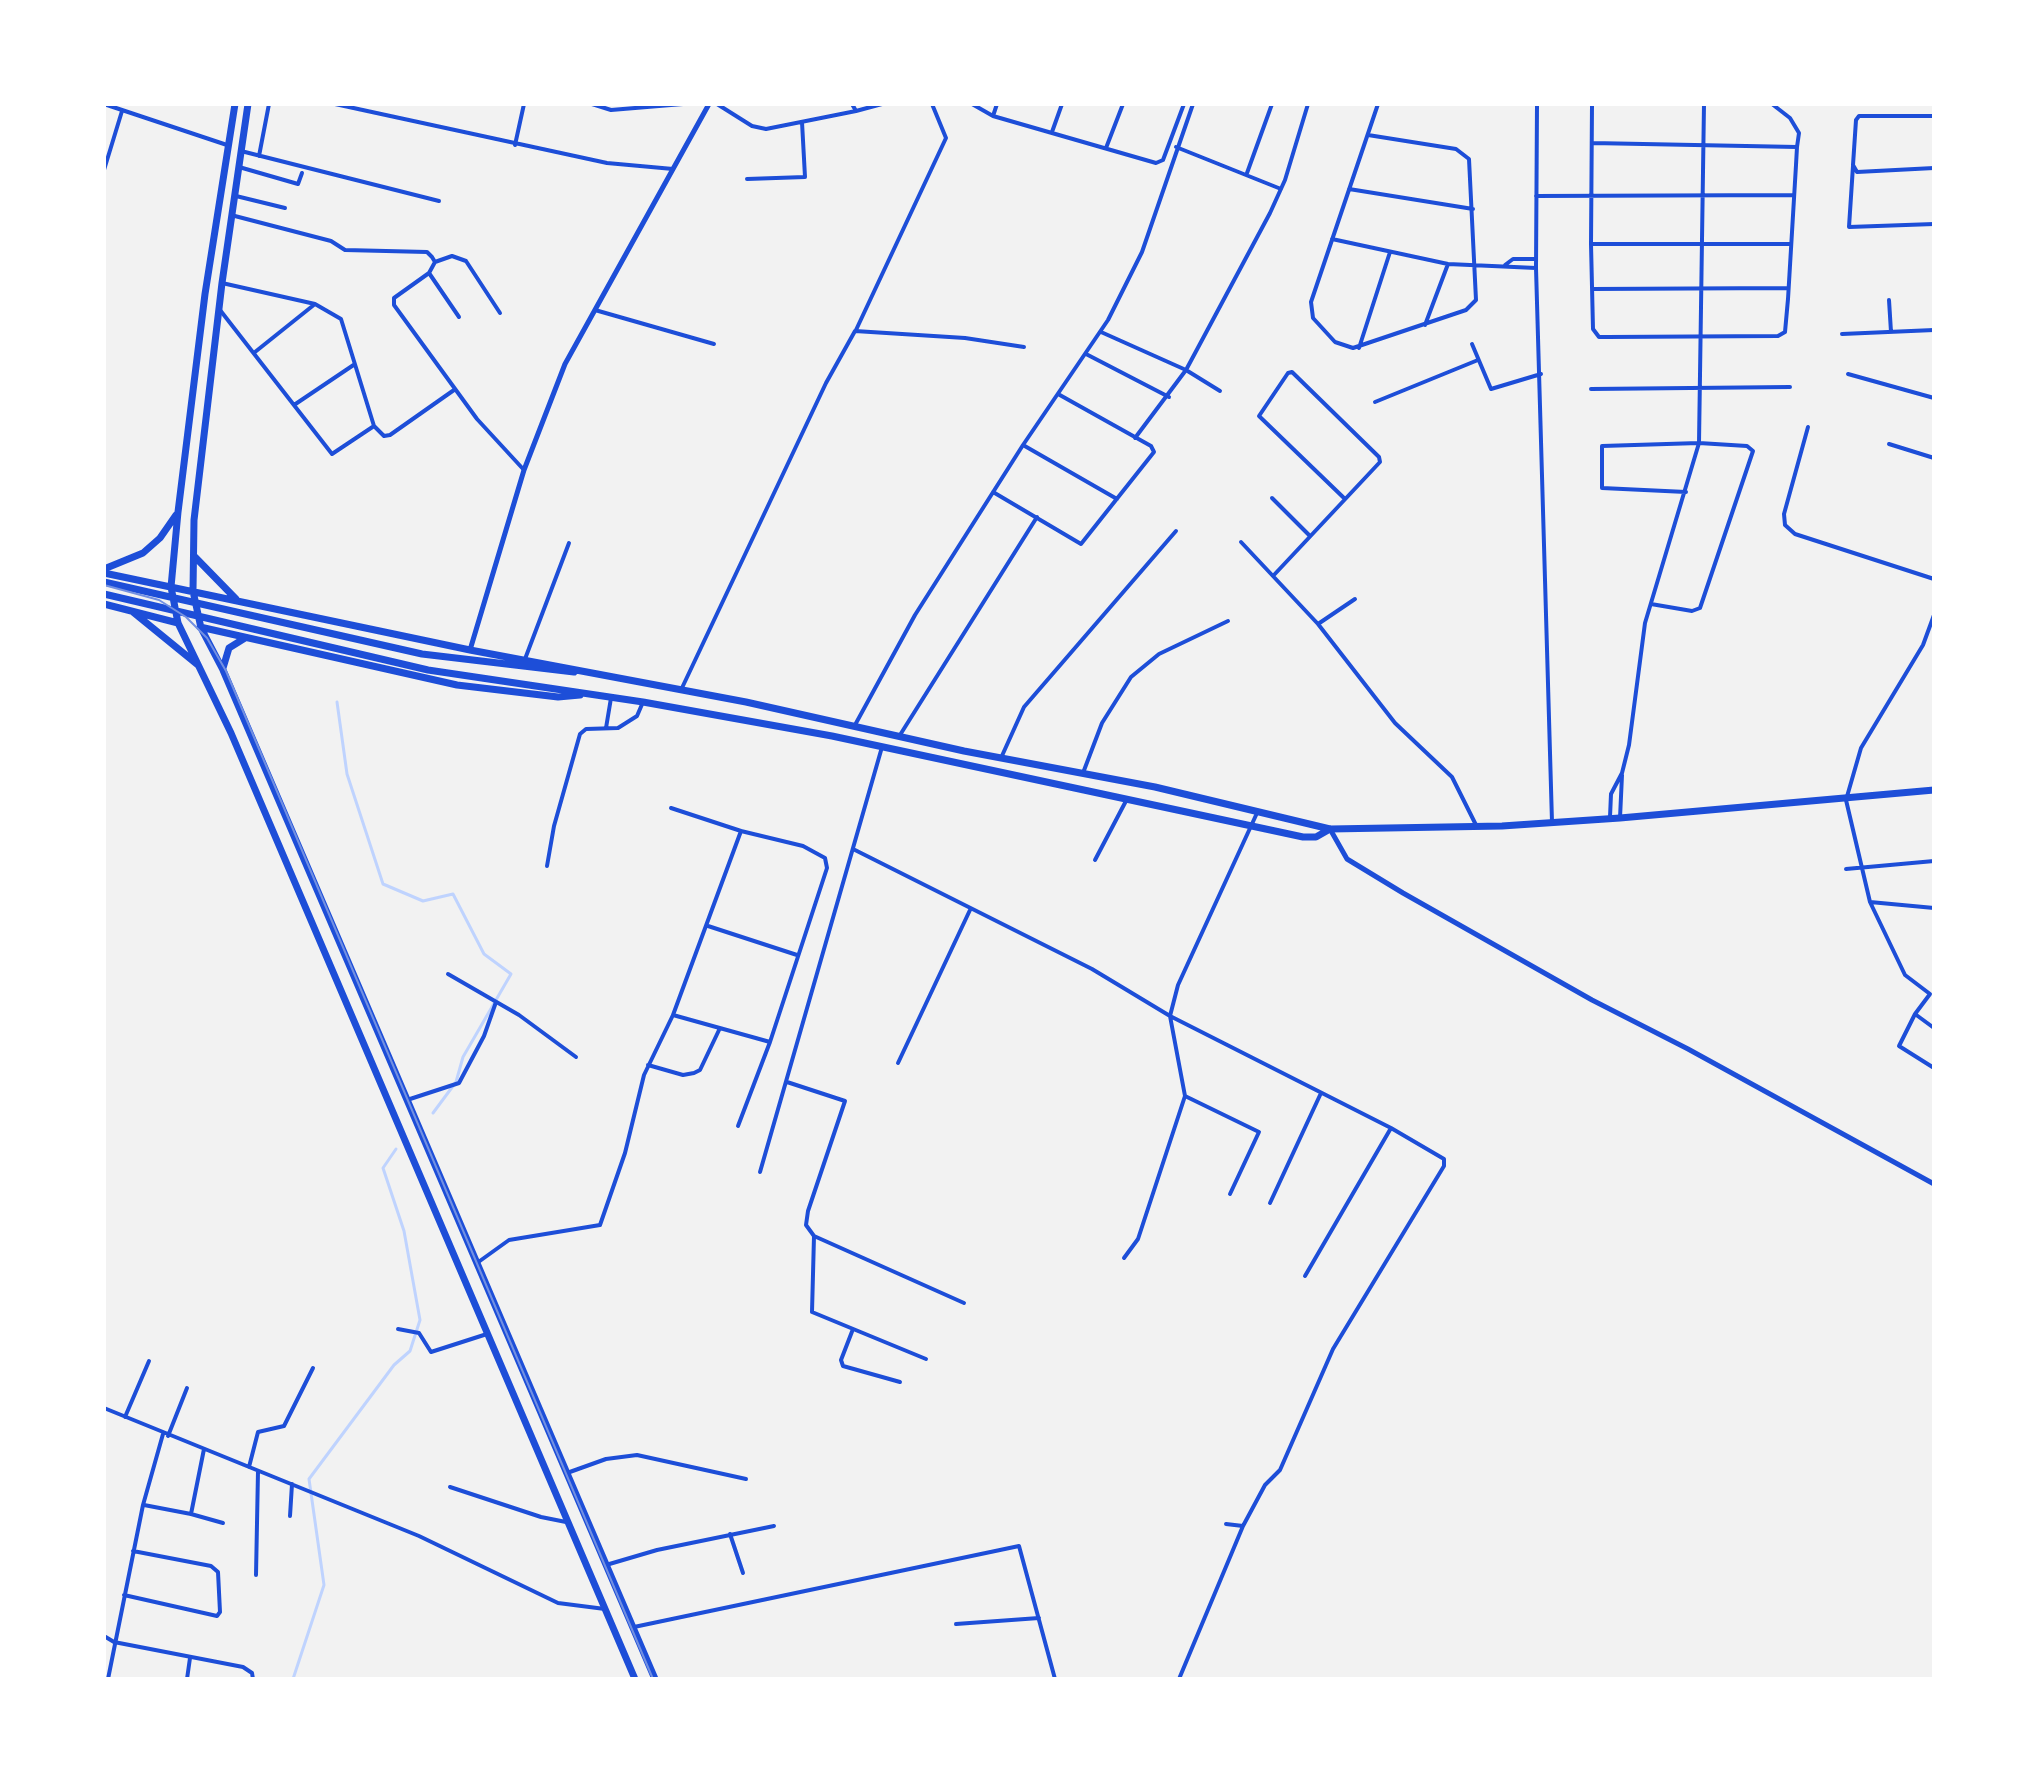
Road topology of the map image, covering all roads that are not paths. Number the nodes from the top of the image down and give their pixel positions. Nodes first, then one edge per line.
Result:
1 (104, 104) edge
2 (235, 104) edge
3 (248, 104) edge
4 (269, 104) edge
5 (335, 104) edge
6 (524, 104) edge
7 (592, 104) edge
8 (683, 104) edge
9 (709, 104) edge
10 (717, 104) edge
11 (852, 104) edge
12 (882, 104) edge
13 (932, 104) edge
14 (972, 104) edge
15 (997, 104) edge
16 (1062, 104) edge
17 (1123, 104) edge
18 (1184, 104) edge
19 (1193, 104) edge
20 (1272, 104) edge
21 (1308, 104) edge
22 (1378, 104) edge
23 (1537, 104) edge
24 (1592, 104) edge
25 (1704, 104) edge
26 (1772, 104) edge
27 (122, 110) junction
28 (856, 111) junction
29 (993, 116) junction
30 (1934, 116) edge
31 (802, 122) junction
32 (1052, 132) junction
33 (1368, 135) junction
34 (1592, 143) junction
35 (229, 145) junction
36 (515, 145) junction
37 (1703, 145) junction
38 (1176, 147) junction
39 (1797, 147) junction
40 (1106, 148) junction
41 (241, 151) junction
42 (259, 156) junction
43 (1853, 165) junction
44 (239, 167) junction
45 (1934, 168) edge
46 (673, 169) junction
47 (104, 170) edge
48 (302, 173) dead end
49 (1247, 173) junction
50 (747, 179) dead end
51 (1281, 189) junction
52 (1349, 189) junction
53 (1702, 195) junction
54 (1794, 195) junction
55 (234, 196) junction
56 (1536, 196) junction
57 (1591, 196) junction
58 (439, 201) dead end
59 (285, 208) dead end
60 (1473, 209) junction
61 (231, 215) junction
62 (1934, 224) edge
63 (1332, 239) junction
64 (1591, 244) junction
65 (1700, 244) junction
66 (1791, 244) junction
67 (1390, 252) junction
68 (1536, 259) junction
69 (435, 262) junction
70 (1448, 264) junction
71 (1505, 265) junction
72 (1477, 266) junction
73 (1536, 268) junction
74 (429, 273) junction
75 (222, 283) junction
76 (1788, 288) junction
77 (1593, 289) junction
78 (1701, 289) junction
79 (1889, 300) dead end
80 (315, 304) junction
81 (219, 310) junction
82 (593, 310) junction
83 (500, 313) dead end
84 (459, 317) dead end
85 (1425, 325) junction
86 (1934, 330) edge
87 (855, 331) junction
88 (1101, 332) junction
89 (1891, 332) junction
90 (1700, 334) junction
91 (1842, 334) dead end
92 (714, 344) dead end
93 (1472, 344) dead end
94 (1024, 347) dead end
95 (1359, 348) junction
96 (254, 352) junction
97 (1086, 354) junction
98 (1478, 360) junction
99 (355, 364) junction
100 (1186, 370) junction
101 (1541, 374) junction
102 (1848, 374) dead end
103 (1790, 387) dead end
104 (1591, 389) dead end
105 (1700, 389) junction
106 (455, 390) junction
107 (1220, 391) dead end
108 (1058, 394) junction
109 (1169, 397) junction
110 (1934, 398) edge
111 (1375, 402) dead end
112 (294, 405) junction
113 (374, 426) junction
114 (1808, 427) dead end
115 (1135, 438) junction
116 (1699, 443) junction
117 (1889, 444) dead end
118 (1023, 445) junction
119 (1934, 458) edge
120 (524, 470) junction
121 (993, 492) junction
122 (1686, 492) junction
123 (1272, 498) dead end
124 (1117, 499) junction
125 (1345, 499) junction
126 (178, 512) junction
127 (1037, 517) junction
128 (1176, 531) dead end
129 (1310, 536) junction
130 (1241, 542) dead end
131 (569, 543) dead end
132 (193, 555) junction
133 (104, 571) edge
134 (1273, 576) junction
135 (1934, 579) edge
136 (141, 581) junction
137 (104, 582) edge
138 (171, 587) junction
139 (193, 591) junction
140 (104, 594) edge
141 (1355, 599) dead end
142 (237, 600) junction
143 (104, 604) edge
144 (1651, 604) junction
145 (266, 607) junction
146 (133, 612) junction
147 (186, 614) junction
148 (1934, 615) edge
149 (1228, 621) dead end
150 (178, 623) junction
151 (1318, 624) junction
152 (201, 628) junction
153 (247, 637) junction
154 (262, 641) junction
155 (470, 650) junction
156 (525, 659) junction
157 (200, 667) junction
158 (223, 670) junction
159 (586, 673) junction
160 (681, 690) junction
161 (579, 694) junction
162 (611, 698) junction
163 (643, 702) junction
164 (854, 727) junction
165 (606, 729) junction
166 (899, 736) junction
167 (882, 747) junction
168 (1001, 758) junction
169 (1083, 773) junction
170 (1622, 773) junction
171 (1934, 790) edge
172 (1127, 799) junction
173 (1846, 800) junction
174 (1213, 801) junction
175 (671, 808) dead end
176 (1258, 810) junction
177 (1209, 815) junction
178 (1620, 818) junction
179 (1610, 819) junction
180 (1552, 822) junction
181 (1252, 823) junction
182 (1477, 827) junction
183 (1330, 829) junction
184 (741, 831) junction
185 (853, 849) junction
186 (1095, 860) dead end
187 (1934, 861) edge
188 (547, 866) dead end
189 (1859, 867) junction
190 (1846, 869) dead end
191 (1870, 902) junction
192 (1934, 908) edge
193 (970, 910) junction
194 (708, 926) junction
195 (797, 955) junction
196 (448, 974) dead end
197 (1932, 992) edge
198 (495, 1001) junction
199 (1915, 1014) junction
200 (673, 1015) junction
201 (1170, 1016) junction
202 (720, 1028) junction
203 (1934, 1028) edge
204 (381, 1040) junction
205 (770, 1042) junction
206 (366, 1046) junction
207 (576, 1057) dead end
208 (898, 1063) dead end
209 (648, 1065) junction
210 (1934, 1068) edge
211 (787, 1082) junction
212 (1321, 1093) junction
213 (1185, 1096) junction
214 (407, 1100) junction
215 (738, 1126) dead end
216 (1391, 1128) junction
217 (760, 1172) dead end
218 (1934, 1184) edge
219 (1230, 1194) dead end
220 (1270, 1203) dead end
221 (814, 1236) junction
222 (1124, 1258) dead end
223 (477, 1263) junction
224 (1305, 1276) dead end
225 (964, 1303) dead end
226 (398, 1329) dead end
227 (853, 1329) junction
228 (487, 1334) junction
229 (926, 1359) dead end
230 (149, 1361) dead end
231 (313, 1368) dead end
232 (900, 1382) dead end
233 (187, 1388) dead end
234 (104, 1408) edge
235 (124, 1418) junction
236 (166, 1435) junction
237 (204, 1449) junction
238 (249, 1467) junction
239 (258, 1471) junction
240 (567, 1473) junction
241 (746, 1479) dead end
242 (292, 1484) junction
243 (450, 1487) dead end
244 (143, 1505) junction
245 (191, 1514) junction
246 (290, 1516) dead end
247 (566, 1522) junction
248 (223, 1523) dead end
249 (1226, 1524) dead end
250 (774, 1526) dead end
251 (1243, 1526) junction
252 (730, 1534) junction
253 (133, 1551) junction
254 (604, 1565) junction
255 (743, 1573) dead end
256 (256, 1575) dead end
257 (124, 1595) junction
258 (606, 1609) junction
259 (1039, 1618) junction
260 (956, 1624) dead end
261 (631, 1628) junction
262 (104, 1636) edge
263 (114, 1642) junction
264 (190, 1658) junction
265 (108, 1679) edge
266 (187, 1679) edge
267 (253, 1679) edge
268 (635, 1679) edge
269 (655, 1679) edge
270 (1055, 1679) edge
271 (1179, 1679) edge

1 - 27 street
2 - 35 highway
3 - 41 highway
4 - 42 street
5 - 36 street
6 - 36 street
7 - 8 street
9 - 46 street
10 - 31 street
11 - 28 street
12 - 28 street
13 - 87 street
14 - 29 street
15 - 29 street
16 - 32 street
17 - 40 street
18 - 40 street
19 - 38 street
20 - 49 street
21 - 51 street
22 - 33 street
23 - 56 street
24 - 34 street
25 - 37 street
26 - 39 street
27 - 35 street
27 - 47 street
28 - 31 street
29 - 32 street
30 - 43 street
31 - 50 street
32 - 40 street
33 - 52 street
33 - 60 street
34 - 37 street
34 - 57 street
35 - 126 highway
36 - 46 street
37 - 39 street
37 - 53 street
38 - 49 street
38 - 88 street
39 - 54 street
41 - 42 street
41 - 44 highway
42 - 58 street
43 - 45 street
43 - 62 street
44 - 48 street
44 - 55 highway
46 - 82 street
49 - 51 street
51 - 100 street
52 - 60 street
52 - 63 street
53 - 54 street
53 - 57 street
53 - 65 street
54 - 66 street
55 - 59 street
55 - 61 highway
56 - 57 street
56 - 68 street
57 - 64 street
60 - 72 street
61 - 69 street
61 - 75 highway
63 - 67 street
63 - 95 street
64 - 65 street
64 - 77 street
65 - 66 street
65 - 78 street
66 - 76 street
67 - 70 street
67 - 95 street
68 - 71 street
68 - 73 street
69 - 74 street
69 - 83 street
70 - 72 street
70 - 85 street
71 - 72 street
71 - 73 street
72 - 85 street
73 - 101 street
74 - 84 street
74 - 106 street
75 - 80 street
75 - 81 highway
76 - 78 street
76 - 90 street
77 - 78 street
77 - 90 street
78 - 90 street
79 - 89 street
80 - 96 street
80 - 99 street
81 - 96 street
81 - 132 highway
82 - 92 street
82 - 120 street
85 - 95 street
86 - 89 street
87 - 94 street
87 - 160 street
88 - 97 street
88 - 100 street
89 - 91 street
90 - 105 street
93 - 98 street
96 - 112 street
97 - 108 street
97 - 109 street
98 - 101 street
98 - 111 street
99 - 112 street
99 - 113 street
100 - 107 street
100 - 109 street
101 - 180 street
102 - 110 street
103 - 105 street
104 - 105 street
105 - 116 street
106 - 113 street
106 - 120 street
108 - 115 street
108 - 118 street
109 - 115 street
112 - 113 street
114 - 135 street
115 - 124 street
116 - 122 street
116 - 122 street
116 - 144 street
117 - 119 street
118 - 121 street
118 - 124 street
120 - 155 street
121 - 127 street
121 - 164 street
122 - 144 street
123 - 129 street
124 - 127 street
125 - 125 street
125 - 129 street
126 - 133 highway
126 - 138 highway
127 - 166 street
128 - 168 street
129 - 134 street
130 - 134 street
131 - 156 street
132 - 139 highway
132 - 142 highway
133 - 136 highway
134 - 151 street
136 - 138 highway
136 - 146 highway
137 - 159 highway
138 - 139 highway
138 - 147 highway
138 - 150 highway
139 - 142 highway
139 - 147 highway
139 - 152 highway
140 - 161 highway
141 - 151 street
142 - 145 highway
143 - 146 highway
144 - 170 street
145 - 154 highway
145 - 155 highway
146 - 150 highway
146 - 157 highway
147 - 150 highway
147 - 152 highway
148 - 173 street
149 - 169 street
150 - 157 highway
151 - 182 street
152 - 153 highway
152 - 158 highway
153 - 154 highway
153 - 158 highway
154 - 161 highway
155 - 156 highway
156 - 159 highway
157 - 206 highway
158 - 204 highway
159 - 160 highway
160 - 164 highway
161 - 162 highway
162 - 163 highway
162 - 165 street
163 - 165 street
163 - 167 highway
164 - 166 highway
165 - 188 street
166 - 168 highway
167 - 172 highway
167 - 185 street
168 - 169 highway
169 - 174 highway
170 - 178 street
170 - 179 street
171 - 173 highway
172 - 177 highway
172 - 186 street
173 - 178 highway
173 - 189 street
174 - 176 highway
174 - 177 highway
175 - 184 street
176 - 181 street
176 - 183 highway
177 - 181 highway
178 - 179 highway
179 - 180 highway
180 - 182 highway
181 - 183 highway
181 - 201 street
182 - 183 highway
183 - 218 street
184 - 194 street
184 - 195 street
185 - 193 street
185 - 211 street
187 - 189 street
189 - 190 street
189 - 191 street
191 - 192 street
191 - 197 street
193 - 201 street
193 - 208 street
194 - 195 street
194 - 200 street
195 - 205 street
196 - 198 street
197 - 199 street
198 - 207 street
198 - 214 street
199 - 203 street
199 - 210 street
200 - 202 street
200 - 209 street
201 - 212 street
201 - 213 street
202 - 205 street
202 - 209 street
204 - 206 highway
204 - 214 highway
205 - 215 street
206 - 228 highway
209 - 223 street
211 - 217 street
211 - 221 street
212 - 216 street
212 - 220 street
213 - 219 street
213 - 222 street
214 - 223 highway
216 - 224 street
216 - 251 street
221 - 225 street
221 - 227 street
223 - 240 highway
226 - 228 street
227 - 229 street
227 - 232 street
228 - 247 highway
230 - 235 street
231 - 238 street
233 - 236 street
234 - 235 street
235 - 236 street
236 - 237 street
236 - 244 street
237 - 238 street
237 - 245 street
238 - 239 street
239 - 242 street
239 - 256 street
240 - 241 street
240 - 254 highway
242 - 246 street
242 - 258 street
243 - 247 street
244 - 245 street
244 - 253 street
245 - 248 street
247 - 258 highway
249 - 251 street
250 - 252 street
251 - 271 street
252 - 254 street
252 - 255 street
253 - 257 street
253 - 257 street
254 - 261 highway
257 - 263 street
258 - 268 highway
259 - 260 street
259 - 261 street
259 - 270 street
261 - 269 highway
262 - 263 street
263 - 264 street
263 - 265 street
264 - 266 street
264 - 267 street

